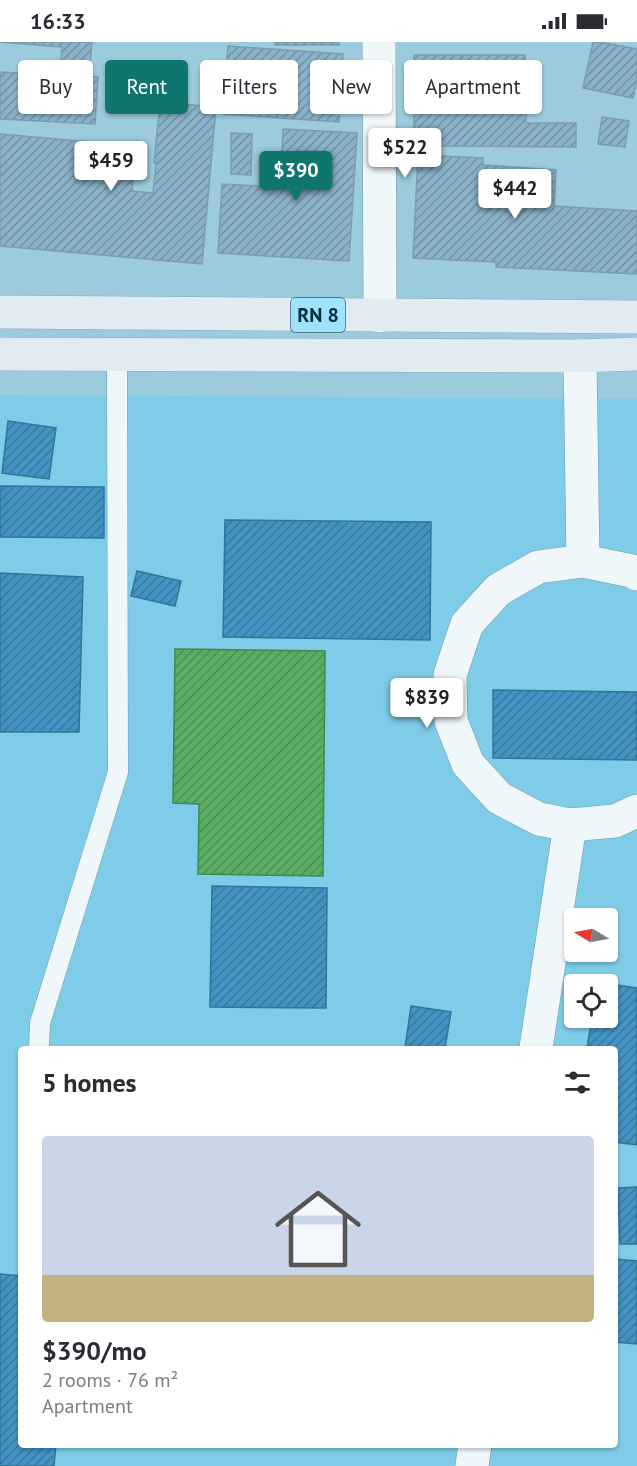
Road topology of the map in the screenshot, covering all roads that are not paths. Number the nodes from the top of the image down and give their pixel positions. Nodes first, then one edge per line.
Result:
1 (379, 42) edge
2 (0, 312) edge
3 (380, 316) junction
4 (637, 317) edge
5 (0, 354) edge
6 (117, 354) junction
7 (637, 354) edge
8 (580, 356) junction
9 (583, 561) junction
10 (637, 574) edge
11 (637, 811) edge
12 (570, 825) junction
13 (39, 1046) edge
14 (536, 1046) edge
15 (474, 1448) edge
16 (472, 1466) edge

1 - 3 street
2 - 3 main road, RN 8
3 - 4 main road, RN 8
5 - 6 main road, RN 8
6 - 8 main road, RN 8
6 - 13 lane
7 - 8 main road, RN 8
8 - 9 street
9 - 10 street
9 - 12 street
11 - 12 street
12 - 14 street
15 - 16 street

